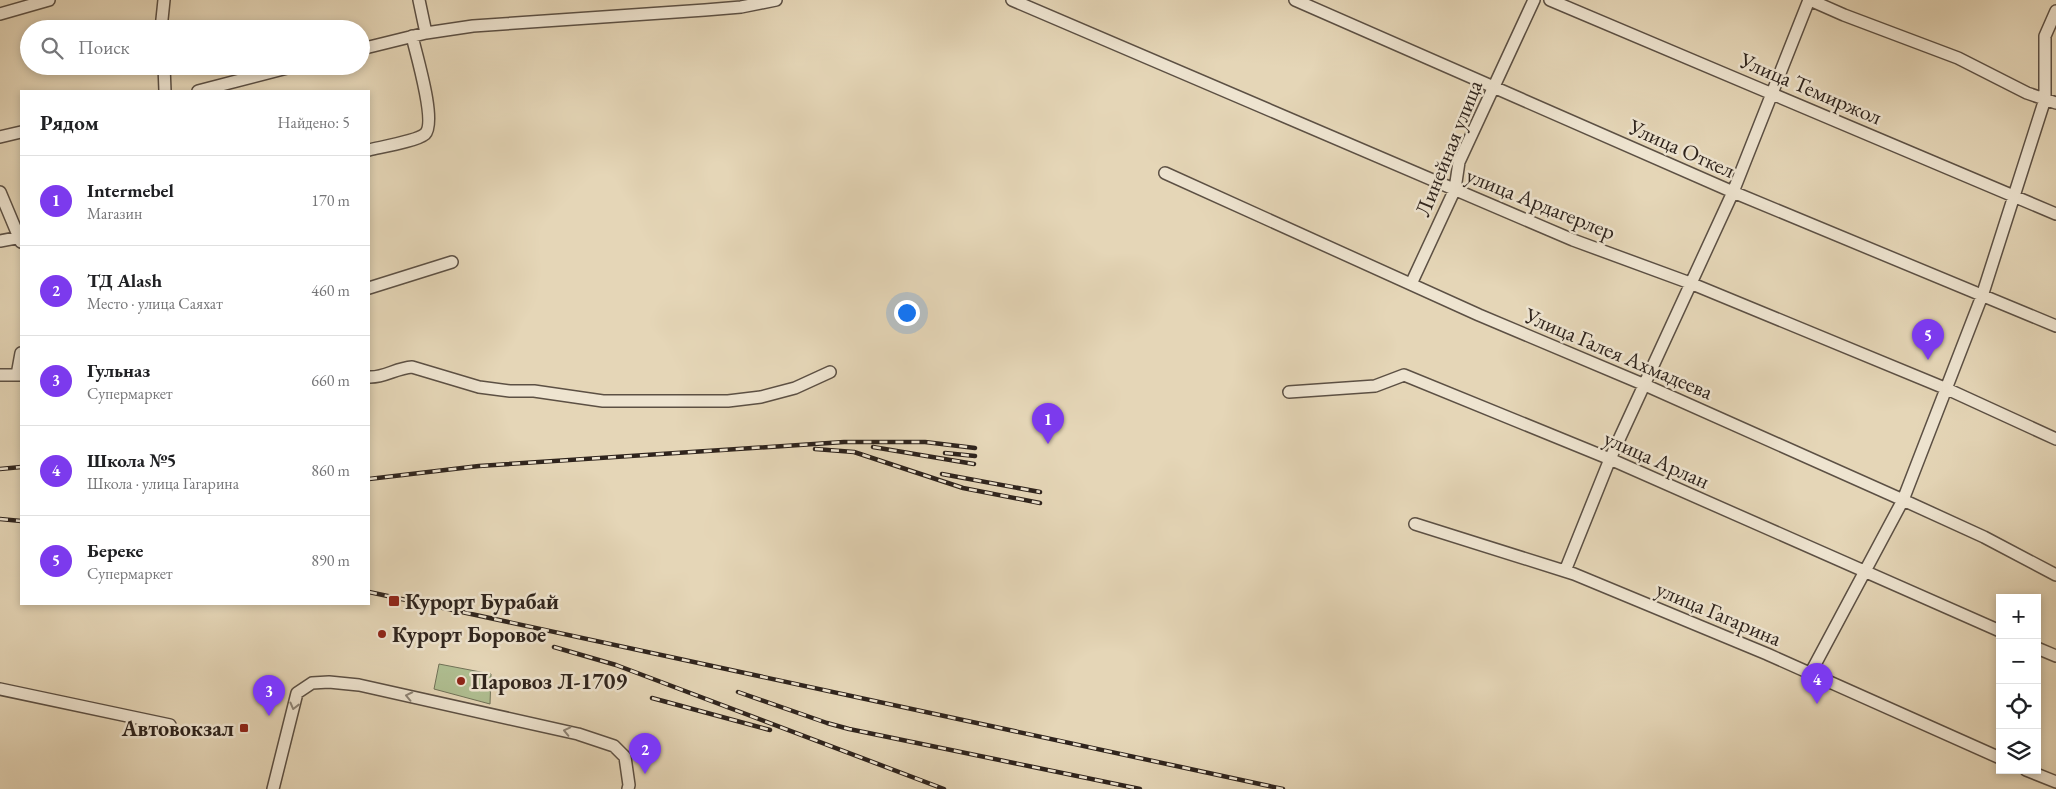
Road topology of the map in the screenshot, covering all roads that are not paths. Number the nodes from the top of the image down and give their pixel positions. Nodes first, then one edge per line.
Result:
1 (49, 0) edge
2 (164, 0) edge
3 (419, 0) edge
4 (776, 0) edge
5 (1012, 0) edge
6 (1295, 0) edge
7 (1534, 0) edge
8 (1550, 0) edge
9 (1810, 0) edge
10 (2056, 11) edge
11 (0, 14) edge
12 (162, 20) edge
13 (426, 33) junction
14 (412, 36) junction
15 (370, 47) edge
16 (165, 75) edge
17 (260, 75) edge
18 (1494, 86) junction
19 (166, 90) edge
20 (202, 90) edge
21 (1772, 93) junction
22 (2051, 101) edge
23 (20, 132) edge
24 (0, 137) edge
25 (370, 150) edge
26 (1164, 173) dead end
27 (1455, 190) junction
28 (0, 192) edge
29 (1733, 192) junction
30 (2016, 196) junction
31 (2056, 214) edge
32 (20, 236) edge
33 (20, 238) edge
34 (0, 242) edge
35 (452, 262) dead end
36 (1690, 283) junction
37 (1412, 284) junction
38 (370, 288) edge
39 (1982, 296) junction
40 (2056, 326) edge
41 (830, 372) dead end
42 (0, 375) edge
43 (19, 375) edge
44 (370, 377) edge
45 (1645, 385) junction
46 (1947, 389) junction
47 (1289, 392) dead end
48 (2056, 439) edge
49 (1610, 459) junction
50 (1903, 500) junction
51 (1415, 524) dead end
52 (1565, 571) junction
53 (1865, 572) junction
54 (2056, 575) edge
55 (1996, 629) edge
56 (2041, 650) edge
57 (2056, 656) edge
58 (1810, 674) junction
59 (0, 689) edge
60 (170, 726) dead end
61 (1996, 756) edge
62 (2036, 774) edge
63 (2056, 782) edge
64 (273, 789) edge
65 (628, 789) edge

1 - 11 street
2 - 12 street
3 - 13 street
4 - 13 street
5 - 27 street, улица Ардагерлер
6 - 18 street, Улица Откел
7 - 18 street, Линейная улица
8 - 21 street, Улица Темиржол
9 - 21 street
9 - 22 street
10 - 22 street
13 - 14 street
14 - 15 street
14 - 25 street
16 - 19 street
17 - 20 street
18 - 27 street, Линейная улица
18 - 29 street, Улица Откел
21 - 29 street
21 - 30 street, Улица Темиржол
22 - 30 street
23 - 24 street
26 - 37 street, Улица Галея Ахмадеева
27 - 36 street, улица Ардагерлер
27 - 37 street, Линейная улица
28 - 32 street
29 - 36 street
29 - 39 street, Улица Откел
30 - 31 street, Улица Темиржол
30 - 39 street
33 - 34 street
35 - 38 street
36 - 45 street
36 - 46 street, улица Ардагерлер
37 - 45 street, Улица Галея Ахмадеева
39 - 40 street, Улица Откел
39 - 46 street
41 - 44 street
42 - 43 street
45 - 49 street
45 - 50 street, Улица Галея Ахмадеева
46 - 48 street, улица Ардагерлер
46 - 50 street
47 - 49 street, улица Арлан
49 - 52 street
49 - 53 street, улица Арлан
50 - 53 street
50 - 54 street, Улица Галея Ахмадеева
51 - 52 street, улица Гагарина
52 - 58 street, улица Гагарина
53 - 55 street, улица Арлан
53 - 58 street
56 - 57 street
58 - 61 street, улица Гагарина
59 - 60 street
62 - 63 street
65 -> 64 street

